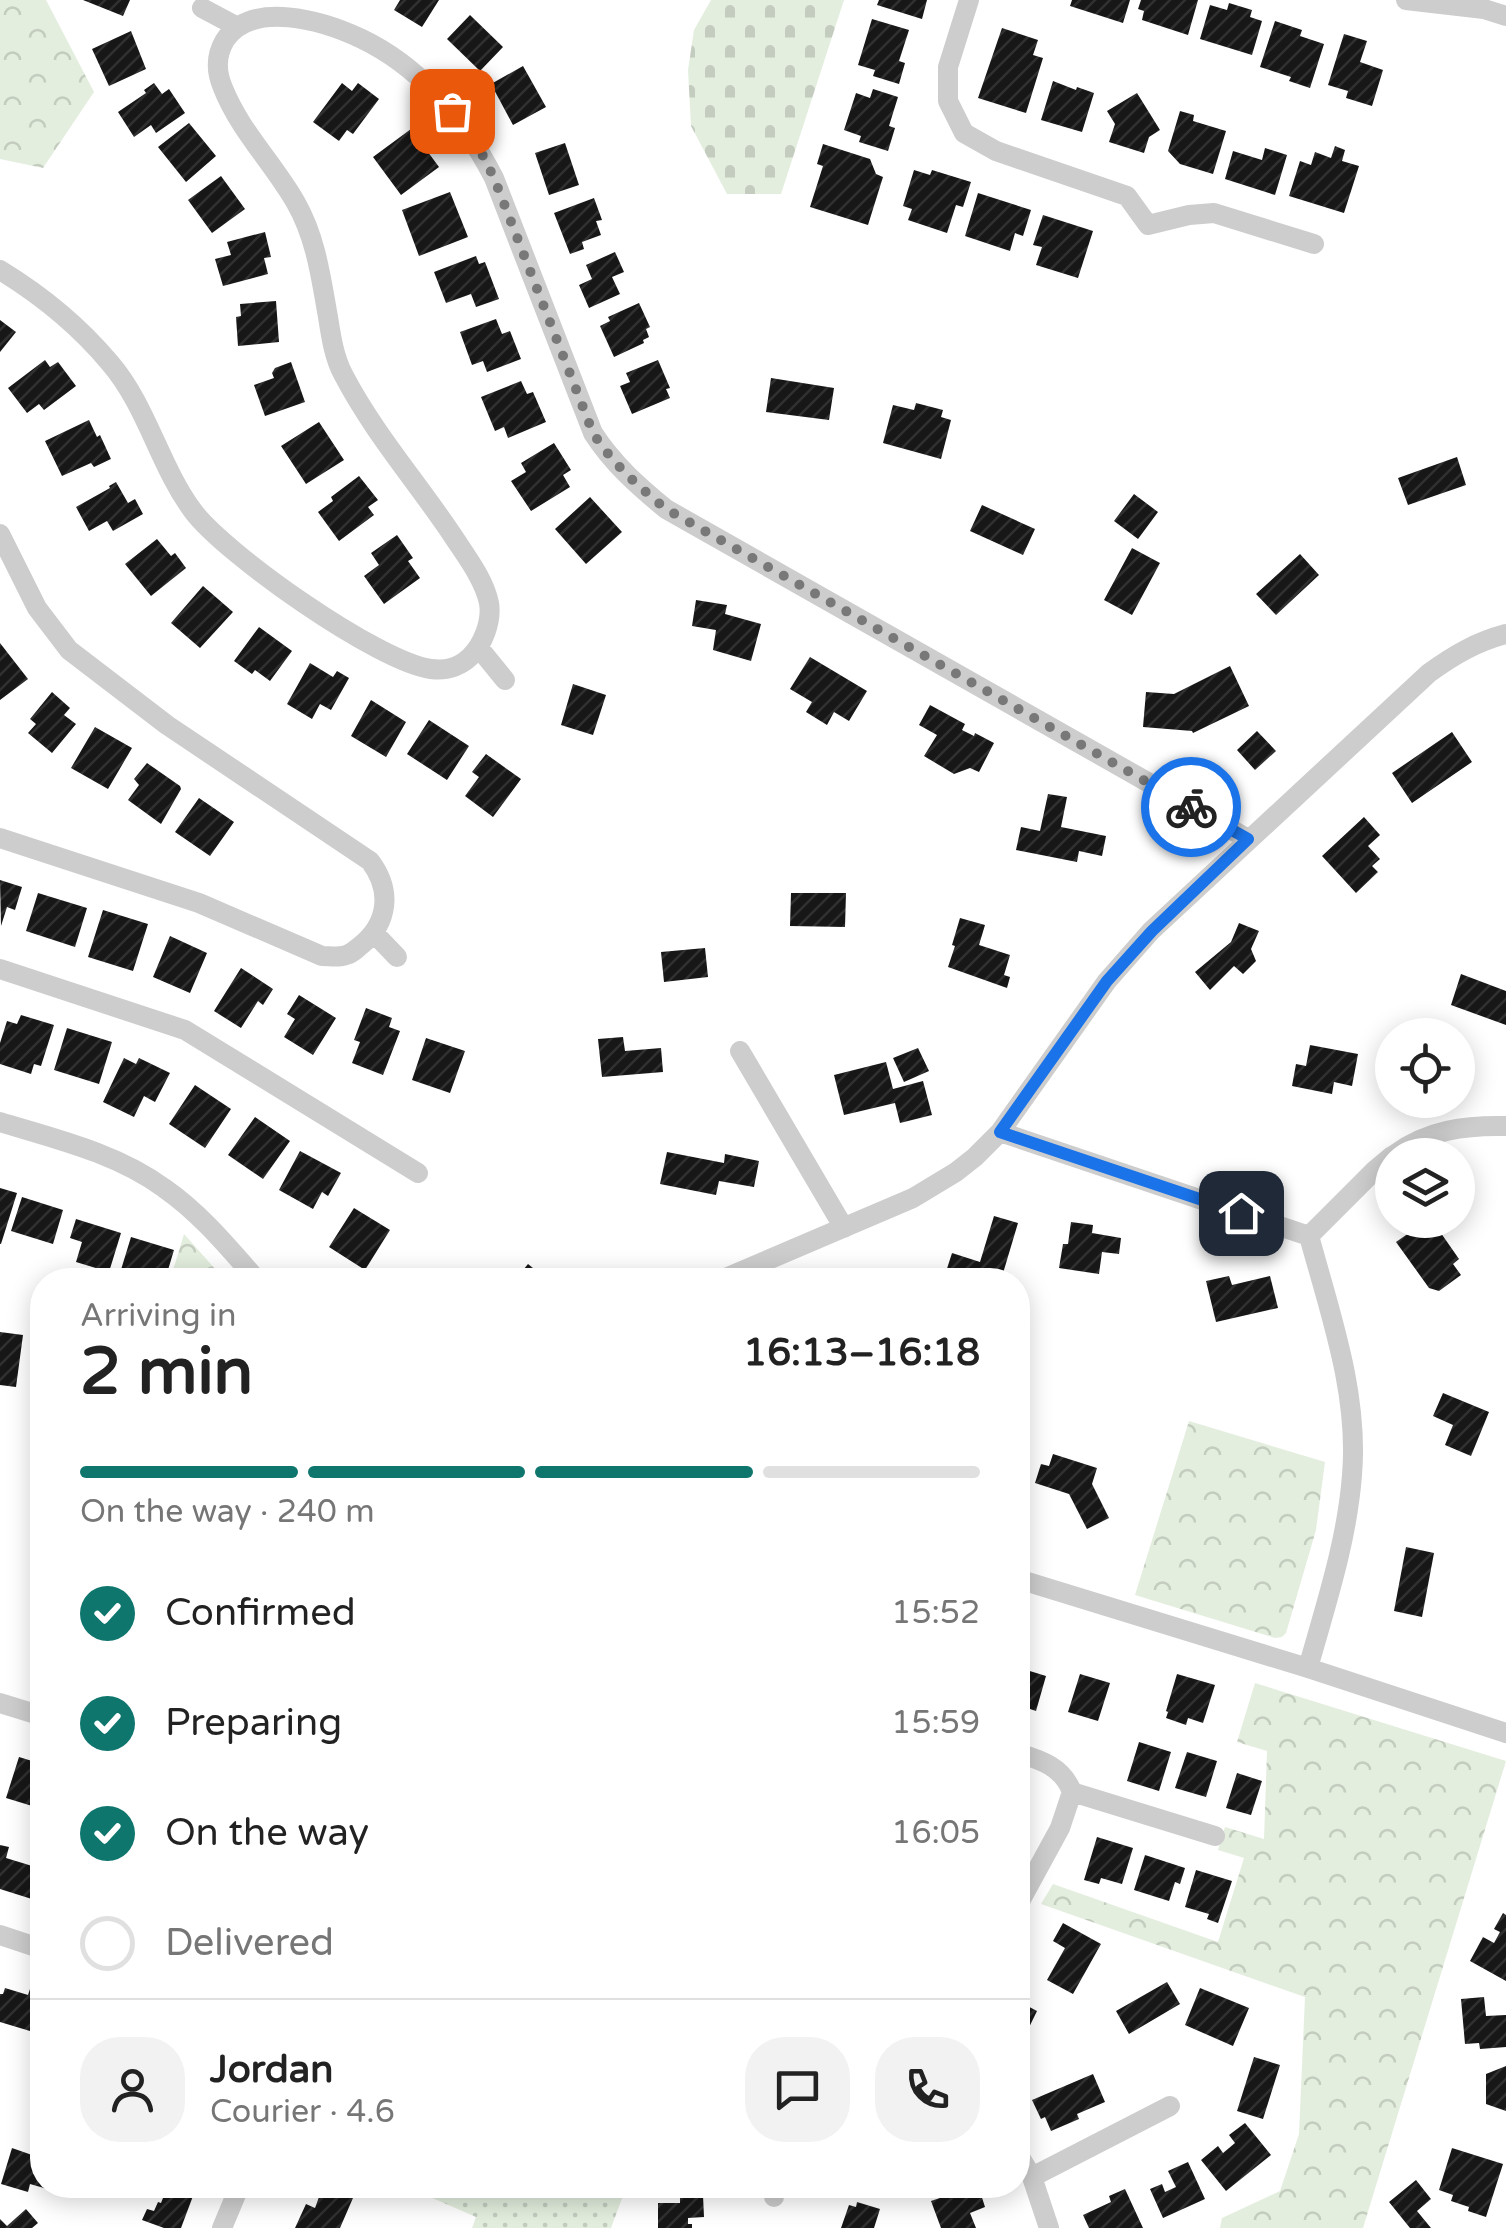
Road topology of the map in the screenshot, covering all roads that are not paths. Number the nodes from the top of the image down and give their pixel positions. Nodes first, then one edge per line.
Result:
1 (968, 0) edge
2 (1406, 0) edge
3 (1485, 5) edge
4 (202, 8) dead end
5 (1506, 16) edge
6 (234, 25) junction
7 (1314, 244) dead end
8 (0, 270) edge
9 (0, 534) edge
10 (1506, 634) edge
11 (479, 648) junction
12 (505, 680) dead end
13 (0, 838) edge
14 (1248, 839) junction
15 (374, 933) junction
16 (397, 957) dead end
17 (0, 970) edge
18 (740, 1051) dead end
19 (0, 1122) edge
20 (1506, 1126) edge
21 (1000, 1132) junction
22 (1423, 1138) edge
23 (1375, 1170) edge
24 (418, 1173) dead end
25 (844, 1228) junction
26 (1310, 1236) junction
27 (246, 1268) edge
28 (749, 1268) edge
29 (1030, 1584) edge
30 (1308, 1668) junction
31 (0, 1703) edge
32 (30, 1712) edge
33 (1506, 1733) edge
34 (1030, 1757) edge
35 (1072, 1792) junction
36 (1215, 1836) dead end
37 (1030, 1883) edge
38 (0, 1934) edge
39 (30, 1945) edge
40 (1170, 2106) dead end
41 (1030, 2174) edge
42 (1032, 2177) junction
43 (235, 2198) edge
44 (222, 2228) edge
45 (1049, 2228) edge

1 - 7 street
2 - 3 street
3 - 5 street
4 - 6 street
6 - 11 street
6 - 14 street
8 - 11 street
9 - 15 street
10 - 14 street
11 - 12 street
13 - 15 street
14 - 21 street
15 - 16 street
17 - 24 street
18 - 25 street
19 - 27 street
20 - 22 street
21 - 25 street
21 - 26 street
23 - 26 street
25 - 28 street
26 - 30 street
29 - 30 street
30 - 33 street
31 - 32 street
34 - 35 street
35 - 36 street
35 - 37 street
38 - 39 street
40 - 42 street
41 - 42 street
42 - 45 street
43 - 44 street

